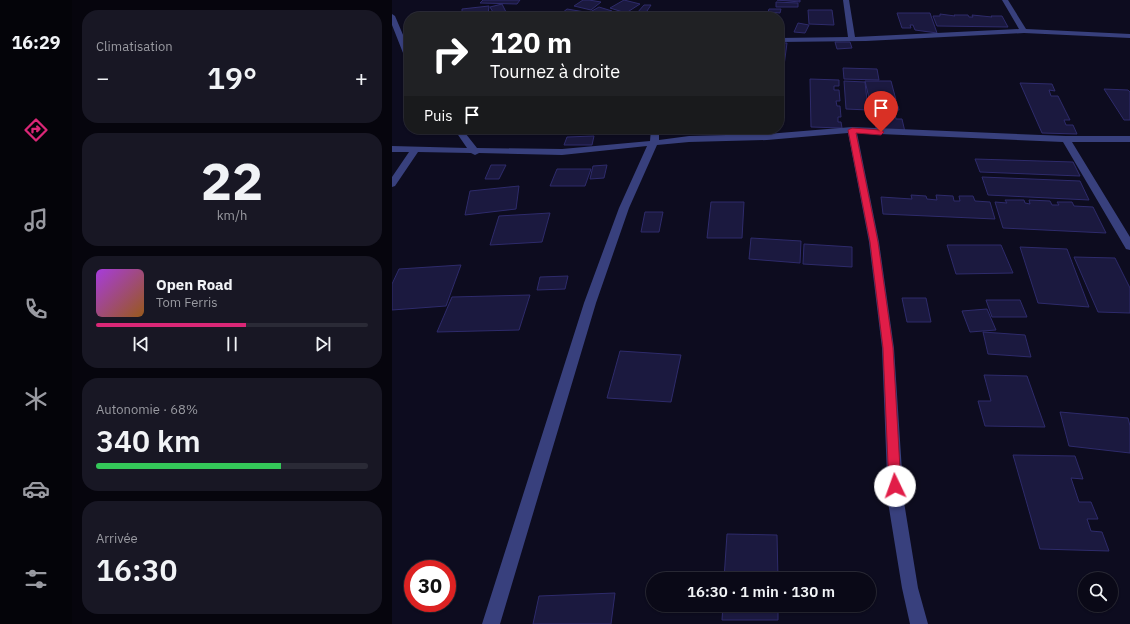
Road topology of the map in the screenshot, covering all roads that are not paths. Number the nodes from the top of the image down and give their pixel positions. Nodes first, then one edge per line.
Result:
1 (846, 0) edge
2 (1005, 0) edge
3 (392, 16) edge
4 (1024, 31) junction
5 (1130, 36) edge
6 (852, 39) junction
7 (784, 40) edge
8 (404, 46) edge
9 (852, 130) junction
10 (462, 134) edge
11 (654, 136) edge
12 (1066, 139) junction
13 (1130, 139) edge
14 (392, 149) edge
15 (415, 150) junction
16 (475, 152) junction
17 (392, 184) edge
18 (1130, 246) edge
19 (491, 624) edge
20 (919, 624) edge

1 - 6 street
2 - 4 street
3 - 8 street
4 - 5 street
4 - 6 street
6 - 7 street
9 - 11 street
9 - 12 street
9 - 20 street
10 - 16 street
11 - 16 street
11 - 19 street
12 - 13 street
12 - 18 street
14 - 15 street
15 - 16 street
15 - 17 street

